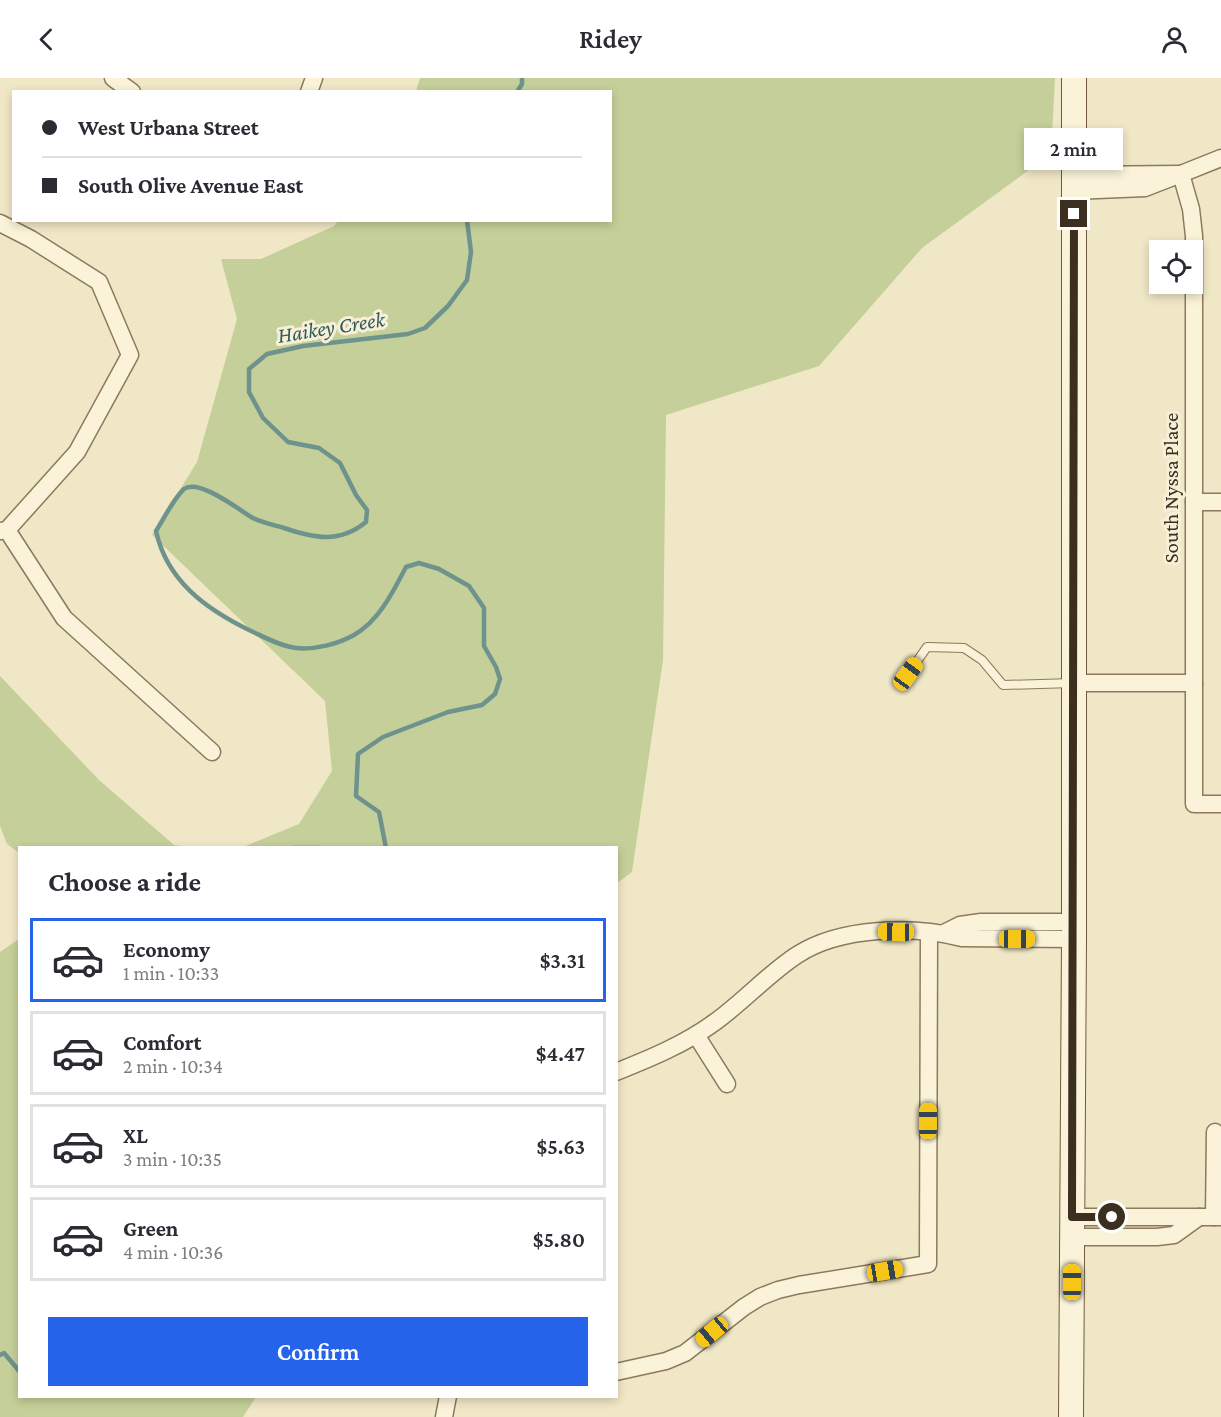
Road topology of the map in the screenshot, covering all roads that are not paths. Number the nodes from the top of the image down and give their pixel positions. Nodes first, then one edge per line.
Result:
1 (113, 78) edge
2 (1074, 78) edge
3 (129, 90) edge
4 (1221, 158) edge
5 (1181, 174) junction
6 (1074, 183) junction
7 (0, 223) edge
8 (1194, 502) junction
9 (1221, 502) edge
10 (3, 531) edge
11 (908, 674) dead end
12 (1073, 683) junction
13 (1194, 683) junction
14 (212, 752) dead end
15 (1221, 804) edge
16 (1074, 930) junction
17 (936, 933) junction
18 (696, 1035) junction
19 (618, 1071) edge
20 (727, 1084) dead end
21 (1215, 1132) dead end
22 (1211, 1217) edge
23 (1072, 1227) junction
24 (618, 1372) edge
25 (448, 1398) edge
26 (444, 1417) edge
27 (1071, 1417) edge

1 - 3 street
2 - 6 street
4 - 5 street
5 - 6 street
5 - 8 street, South Nyssa Place
6 - 12 street
7 - 10 street
8 - 9 street
8 - 13 street, South Nyssa Place
10 - 14 street
11 - 12 lane
12 - 13 street
12 - 16 street
13 - 15 street, South Nyssa Place
16 - 17 street
16 - 23 street
17 - 18 street
17 - 24 street
18 - 19 street
18 - 20 street
21 - 22 street
22 - 23 street
23 - 27 street
25 - 26 street

